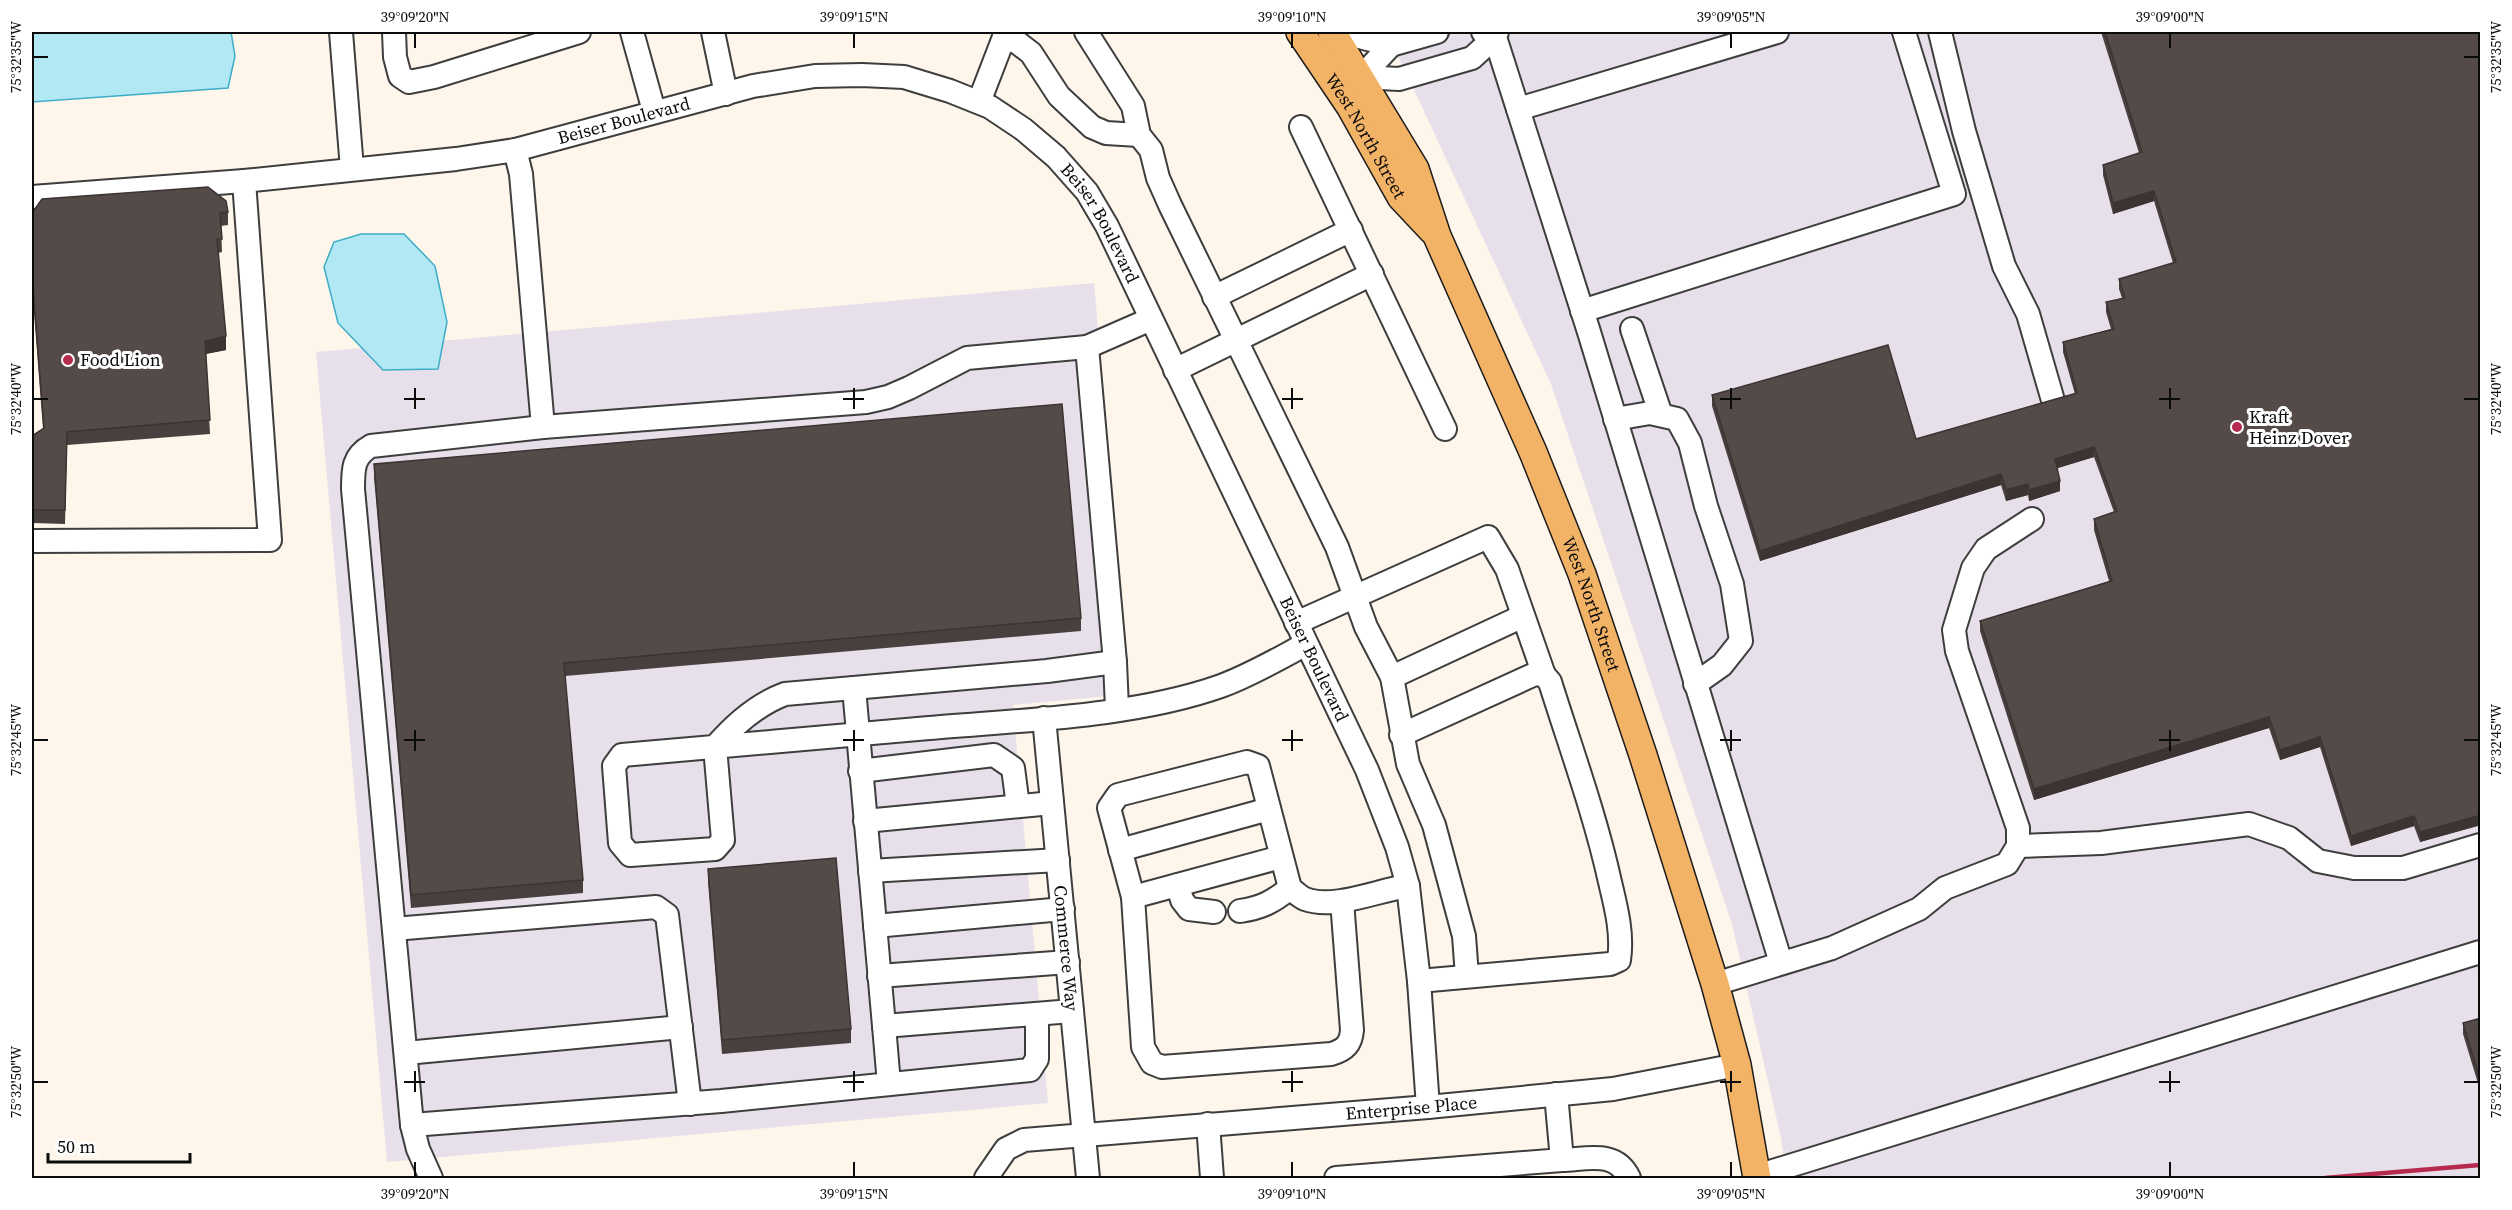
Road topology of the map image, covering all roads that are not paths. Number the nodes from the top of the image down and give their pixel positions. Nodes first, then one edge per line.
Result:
1 (341, 32) edge
2 (394, 32) edge
3 (579, 32) edge
4 (632, 32) edge
5 (713, 32) edge
6 (1086, 32) edge
7 (1300, 32) edge
8 (1332, 32) edge
9 (1340, 32) edge
10 (1437, 32) edge
11 (1777, 32) edge
12 (1904, 32) edge
13 (1940, 32) edge
14 (1496, 33) edge
15 (1005, 34) edge
16 (1391, 45) junction
17 (1351, 83) junction
18 (726, 94) junction
19 (979, 102) junction
20 (1518, 109) junction
21 (654, 111) junction
22 (1301, 127) dead end
23 (1139, 135) junction
24 (514, 150) junction
25 (352, 169) junction
26 (244, 181) junction
27 (32, 198) edge
28 (1351, 230) junction
29 (1372, 274) junction
30 (1214, 297) junction
31 (1582, 311) junction
32 (1151, 319) junction
33 (1632, 329) dead end
34 (1235, 341) junction
35 (1087, 347) junction
36 (1175, 370) junction
37 (2052, 397) dead end
38 (1661, 416) junction
39 (1615, 419) junction
40 (543, 427) junction
41 (1445, 429) dead end
42 (2032, 519) dead end
43 (32, 541) edge
44 (1355, 595) junction
45 (1523, 616) junction
46 (1296, 623) junction
47 (1306, 644) junction
48 (1115, 662) junction
49 (1544, 675) junction
50 (1392, 677) junction
51 (1695, 684) junction
52 (854, 688) junction
53 (1117, 709) junction
54 (1044, 718) junction
55 (857, 734) junction
56 (1401, 735) junction
57 (715, 747) junction
58 (860, 771) junction
59 (1052, 802) junction
60 (1018, 806) junction
61 (1269, 809) junction
62 (865, 821) junction
63 (2481, 845) edge
64 (2018, 846) junction
65 (1120, 850) junction
66 (1281, 857) junction
67 (1058, 860) junction
68 (870, 871) junction
69 (1178, 885) junction
70 (1408, 886) junction
71 (1290, 888) junction
72 (1133, 897) junction
73 (1342, 901) junction
74 (1063, 909) junction
75 (1240, 911) dead end
76 (1214, 912) dead end
77 (875, 926) junction
78 (394, 929) junction
79 (2481, 952) edge
80 (1068, 962) junction
81 (1781, 963) junction
82 (879, 976) junction
83 (1467, 976) junction
84 (1419, 981) junction
85 (1715, 984) junction
86 (1072, 1011) junction
87 (1037, 1014) junction
88 (884, 1026) junction
89 (681, 1027) junction
90 (406, 1053) junction
91 (1737, 1065) junction
92 (888, 1084) junction
93 (1556, 1094) junction
94 (690, 1104) junction
95 (1428, 1107) junction
96 (1208, 1124) junction
97 (412, 1125) junction
98 (1084, 1135) junction
99 (1562, 1160) junction
100 (1757, 1177) edge
101 (430, 1179) edge
102 (986, 1179) edge
103 (1088, 1179) edge
104 (1212, 1179) edge
105 (1336, 1179) edge
106 (1629, 1179) edge

1 - 25 street
2 - 3 street
4 - 21 street
5 - 18 street
6 - 23 street
7 - 17 main road, West North Street
8 - 17 main road, West North Street
9 - 16 street
10 - 16 street
11 - 20 street
12 - 31 street
13 - 37 street
14 - 17 street
14 - 20 street
15 - 19 street
15 - 23 street
16 - 17 street
17 - 85 main road, West North Street
18 - 19 street, Beiser Boulevard
18 - 21 street, Beiser Boulevard
19 - 32 street, Beiser Boulevard
20 - 31 street
21 - 24 street, Beiser Boulevard
22 - 28 street
23 - 30 street
24 - 25 street, Beiser Boulevard
24 - 40 street
25 - 26 street, Beiser Boulevard
26 - 27 street, Beiser Boulevard
26 - 43 street
28 - 29 street
28 - 30 street
29 - 34 street
29 - 41 street
30 - 34 street
31 - 39 street
32 - 35 street
32 - 36 street, Beiser Boulevard
33 - 38 street
34 - 36 street
34 - 44 street
35 - 40 street
35 - 48 street
36 - 46 street, Beiser Boulevard
38 - 39 street
38 - 51 street
39 - 51 street
40 - 78 street
42 - 64 street
44 - 45 street
44 - 46 street
44 - 50 street
45 - 49 street
45 - 50 street
46 - 47 street, Beiser Boulevard
47 - 53 street
47 - 70 street, Beiser Boulevard
48 - 52 street
48 - 53 street
49 - 56 street
49 - 83 street
50 - 56 street
51 - 81 street
52 - 55 street
52 - 57 street
53 - 54 street
54 - 55 street
54 - 59 street, Commerce Way
55 - 57 street
55 - 58 street
56 - 83 street
57 - 57 street
58 - 60 street
58 - 62 street
59 - 60 street
59 - 67 street, Commerce Way
60 - 62 street
61 - 65 street
61 - 65 street
61 - 66 street
62 - 68 street
63 - 64 street
64 - 81 street
65 - 72 street
66 - 69 street
66 - 71 street
67 - 68 street
67 - 74 street, Commerce Way
68 - 77 street
69 - 72 street
69 - 76 street
70 - 73 street
70 - 84 street, Beiser Boulevard
71 - 73 street
71 - 75 street
72 - 73 street
74 - 77 street
74 - 80 street, Commerce Way
77 - 82 street
78 - 89 street
78 - 90 street
79 - 100 street
80 - 82 street
80 - 86 street, Commerce Way
81 - 85 street
82 - 88 street
83 - 84 street
84 - 95 street, Beiser Boulevard
85 - 91 main road, West North Street
86 - 87 street
86 - 98 street, Commerce Way
87 - 88 street
87 - 92 street
88 - 92 street
89 - 90 street
89 - 94 street
90 - 97 street
91 - 93 street, Enterprise Place
91 - 100 main road, West North Street
92 - 94 street
93 - 95 street, Enterprise Place
93 - 99 street
94 - 97 street
95 - 96 street, Enterprise Place
96 - 98 street, Enterprise Place
96 - 104 street
97 - 101 street
98 - 102 street, Enterprise Place
98 - 103 street, Commerce Way
99 - 105 street
99 - 106 street

